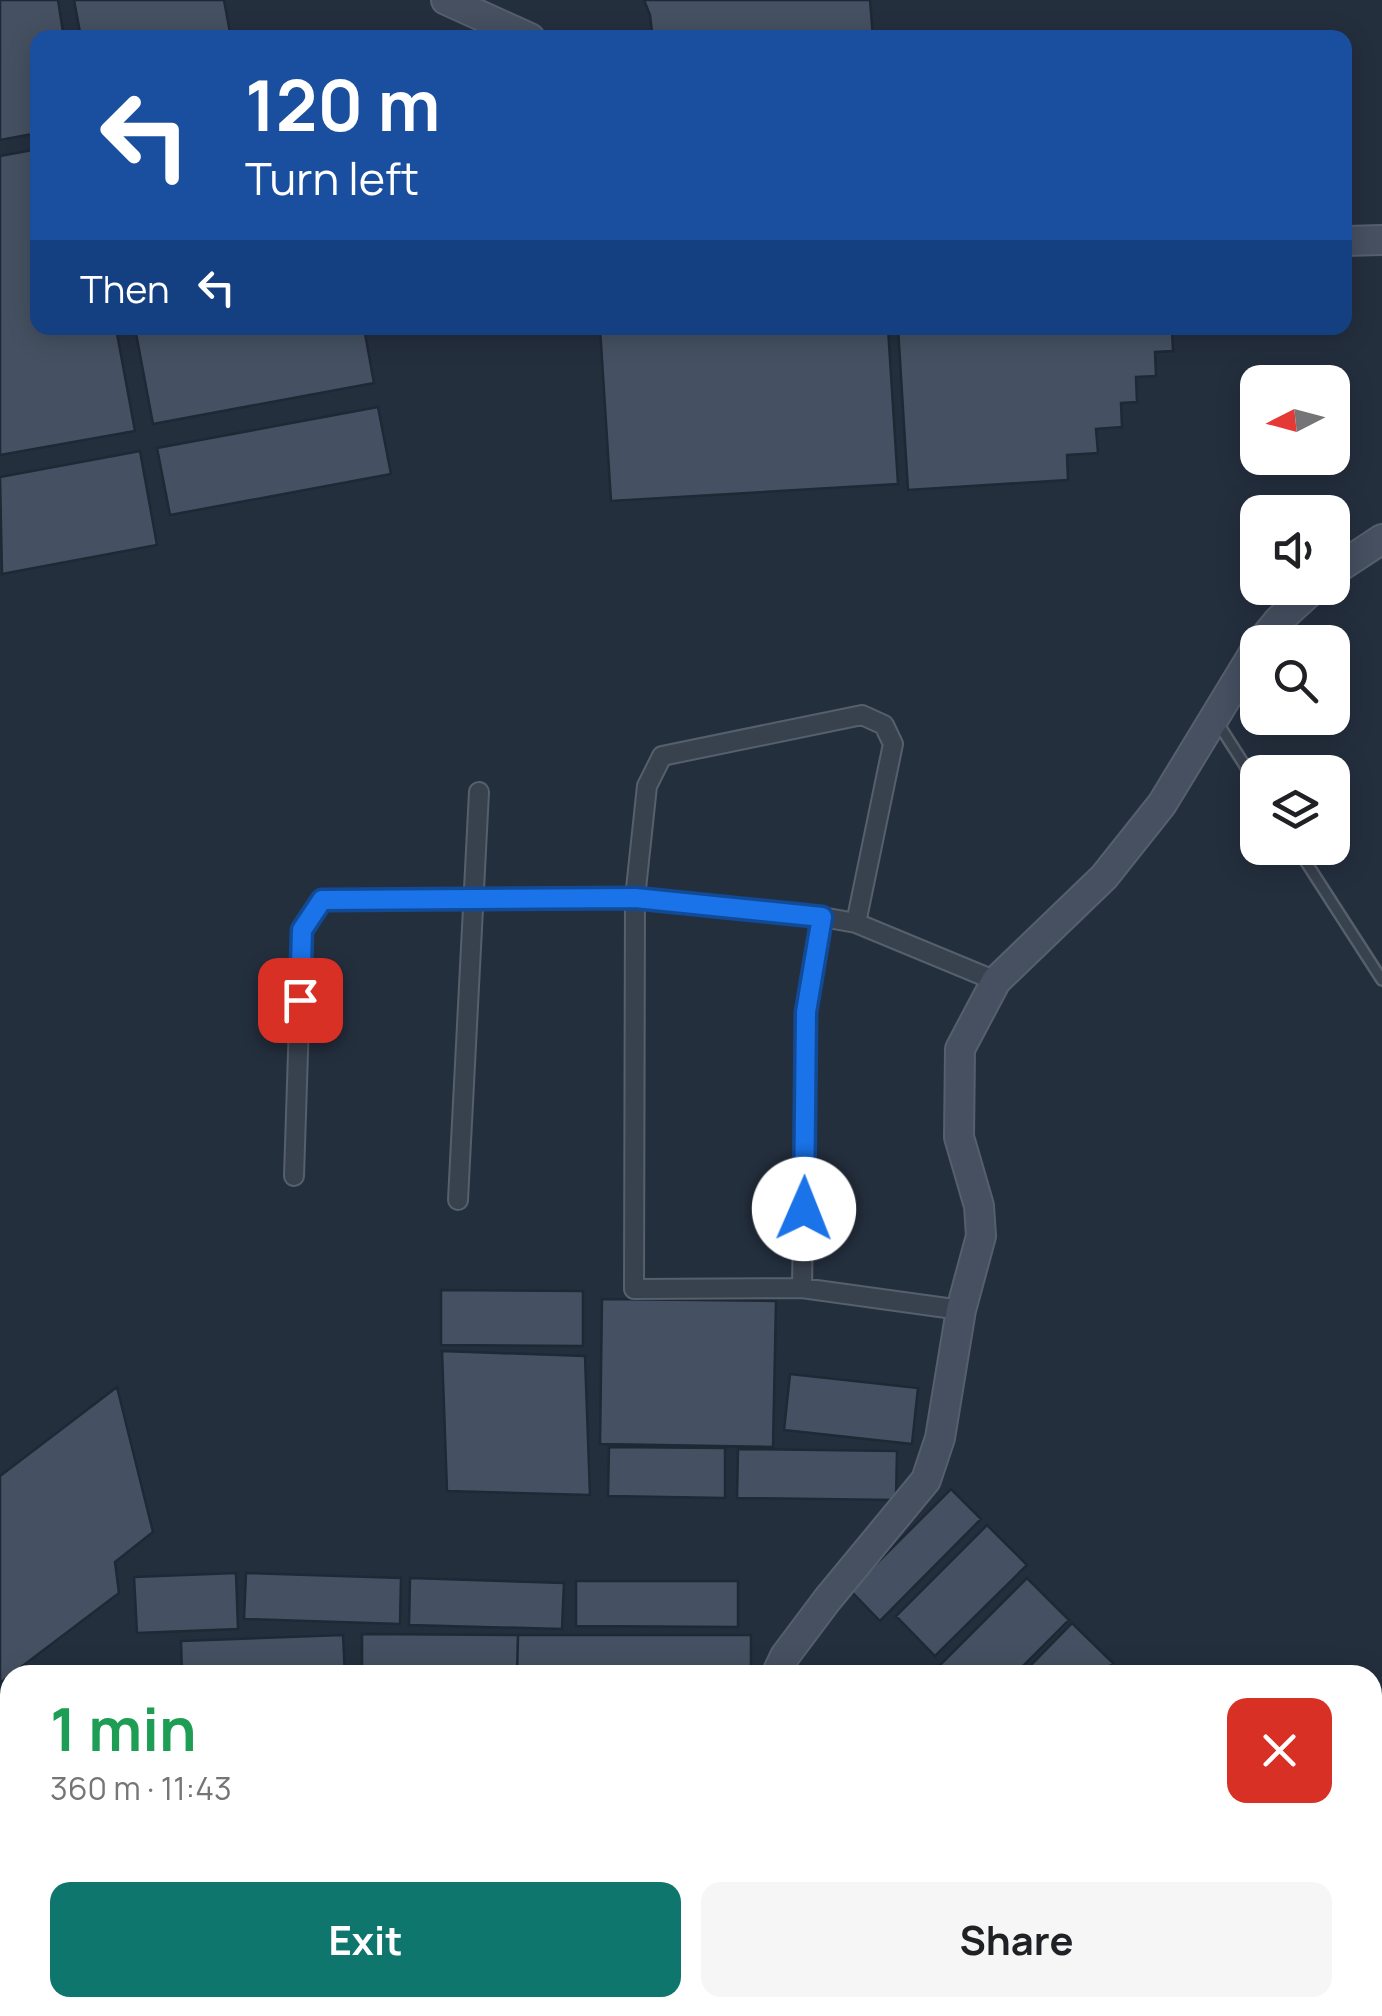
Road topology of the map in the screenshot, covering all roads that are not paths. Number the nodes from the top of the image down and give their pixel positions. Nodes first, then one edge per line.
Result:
1 (446, 0) edge
2 (512, 30) edge
3 (1382, 240) edge
4 (1352, 241) edge
5 (1382, 539) edge
6 (1350, 560) edge
7 (1295, 605) edge
8 (1275, 625) edge
9 (1240, 672) edge
10 (1215, 719) junction
11 (1240, 758) edge
12 (479, 792) dead end
13 (1308, 865) edge
14 (635, 898) junction
15 (473, 899) junction
16 (822, 917) junction
17 (856, 923) junction
18 (1382, 980) edge
19 (996, 981) junction
20 (294, 1176) dead end
21 (458, 1200) dead end
22 (802, 1288) junction
23 (961, 1310) junction
24 (781, 1665) edge

1 - 2 street
3 - 4 street
5 - 6 street
7 - 8 street
9 - 10 street
10 - 11 lane
10 - 19 street
12 - 15 street
13 - 18 lane
14 - 15 street
14 - 16 street
14 - 17 street
14 - 22 street
15 - 20 street
15 - 21 street
16 - 17 street
16 - 22 street
17 - 19 street
19 - 23 street
22 - 23 street
23 - 24 street

